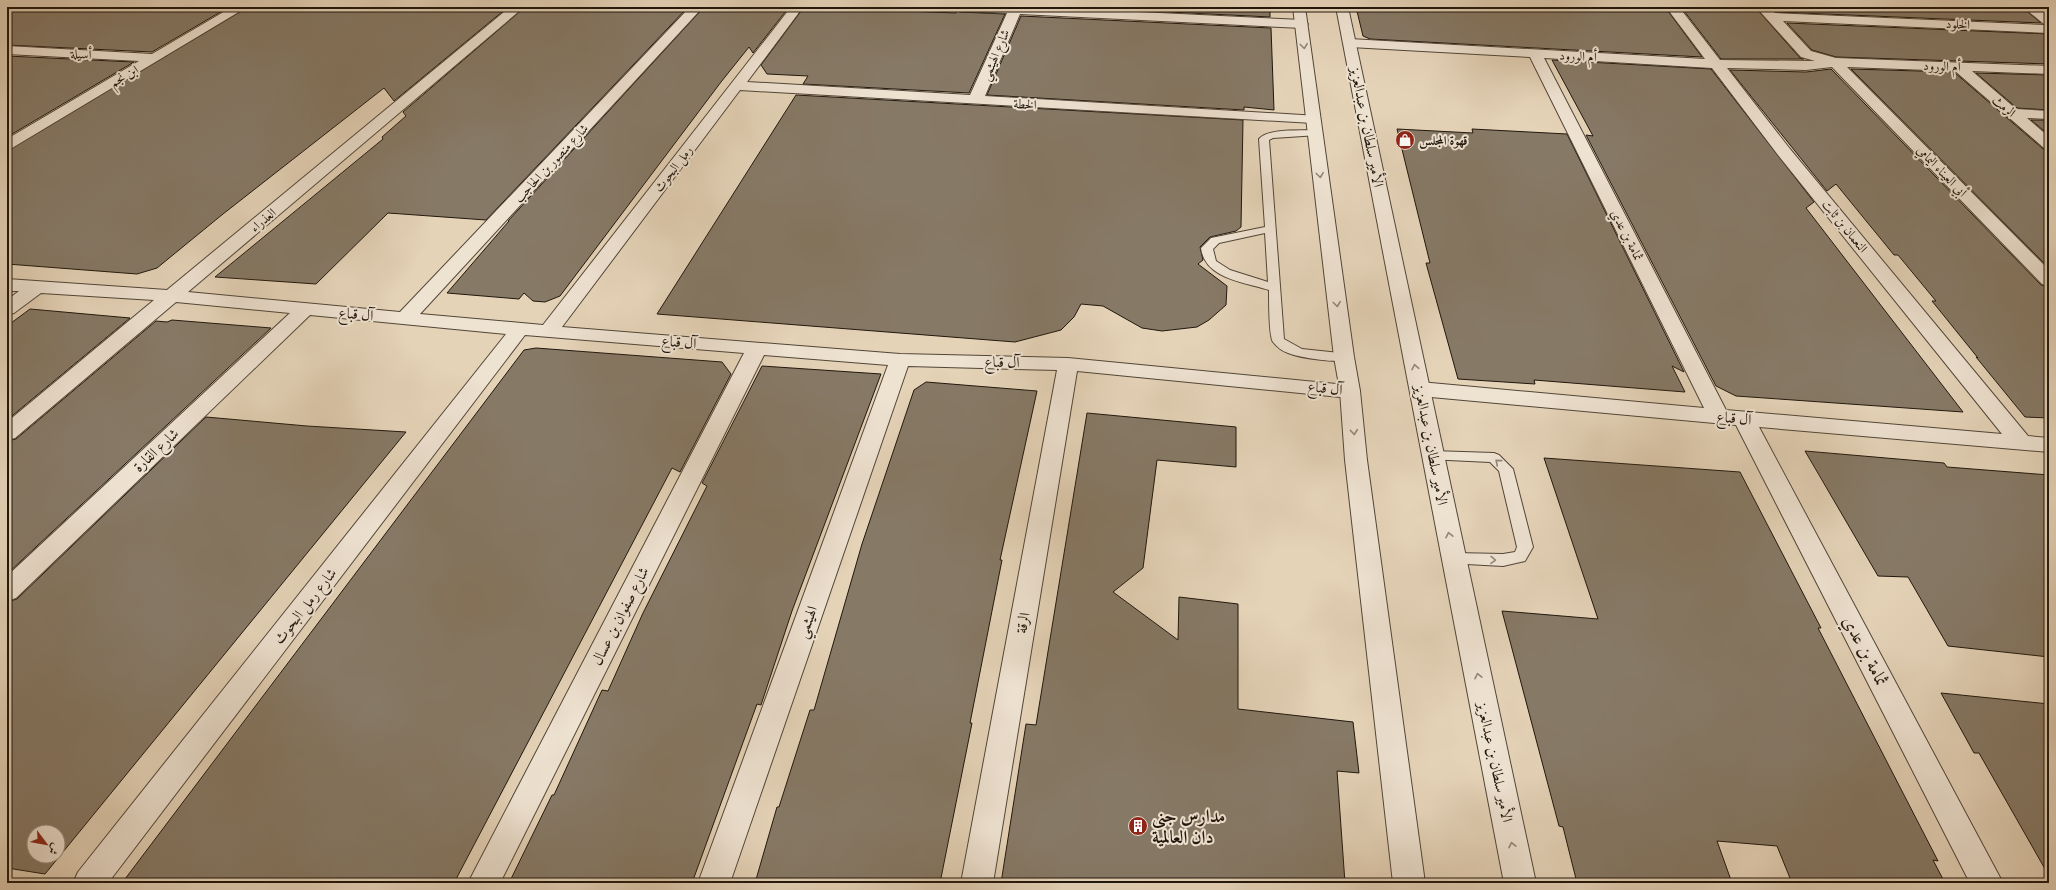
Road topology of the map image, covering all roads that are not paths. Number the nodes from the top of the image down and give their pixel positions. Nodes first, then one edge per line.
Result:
1 (241, 7) edge
2 (518, 7) edge
3 (697, 7) edge
4 (797, 7) edge
5 (960, 7) edge
6 (1342, 7) edge
7 (1672, 7) edge
8 (1860, 7) edge
9 (2029, 7) edge
10 (1015, 10) junction
11 (1121, 11) edge
12 (1766, 12) edge
13 (1301, 16) edge
14 (1875, 20) junction
15 (2049, 22) edge
16 (2049, 29) edge
17 (1350, 43) junction
18 (7, 50) edge
19 (1535, 54) junction
20 (155, 58) junction
21 (1835, 62) junction
22 (1715, 64) junction
23 (1959, 66) junction
24 (2049, 70) edge
25 (737, 86) junction
26 (975, 101) junction
27 (2013, 113) junction
28 (2049, 115) edge
29 (1314, 126) junction
30 (7, 145) edge
31 (2049, 145) edge
32 (1270, 229) junction
33 (2049, 280) edge
34 (7, 285) edge
35 (37, 287) junction
36 (1274, 288) junction
37 (171, 296) junction
38 (7, 309) edge
39 (305, 310) junction
40 (404, 319) junction
41 (520, 329) junction
42 (549, 331) junction
43 (757, 348) junction
44 (1344, 357) junction
45 (900, 360) junction
46 (1068, 364) junction
47 (1420, 389) junction
48 (1350, 391) junction
49 (1732, 418) junction
50 (7, 433) edge
51 (2021, 442) junction
52 (2049, 445) edge
53 (1432, 456) junction
54 (1454, 559) junction
55 (7, 591) edge
56 (89, 883) edge
57 (484, 883) edge
58 (714, 883) edge
59 (977, 883) edge
60 (1409, 883) edge
61 (1520, 883) edge
62 (1987, 883) edge

1 - 20 street, ابن نجم
2 - 37 street, العذراء
3 - 40 street, شارع منصور بن الحاجب
4 - 25 street, رمل البحوث
5 - 10 street
6 - 17 street, الأمير سلطان بن عبدالعزيز
7 - 22 street, النعمان بن ثابت
8 - 14 street
9 - 15 street
10 - 11 street
10 - 26 street, شارع الهيثمي
11 - 13 street
12 - 14 street, الخلود
12 - 21 street
13 -> 29 street
14 - 16 street, الخلود
17 - 19 street, أم الورود
47 -> 17 street, الأمير سلطان بن عبدالعزيز
18 - 20 street, أسيلة
19 - 22 street, أم الورود
19 - 49 street, ثمامة بن عدي
20 - 30 street, ابن نجم
21 - 22 street, أم الورود
21 - 23 street, أم الورود
21 - 33 street, أبي العيناء اليمامي
22 - 51 street, النعمان بن ثابت
23 - 24 street, أم الورود
23 - 27 street, الرمث
25 - 26 street, الخطة
25 - 42 street, رمل البحوث
26 - 29 street, الخطة
27 - 28 street
27 - 31 street, الرمث
29 - 32 lane
29 -> 44 street
32 - 36 lane
32 - 36 lane
34 - 35 street, آل قباع
35 - 37 street, آل قباع
35 - 38 street
36 - 44 lane
37 - 39 street, آل قباع
37 - 50 street, العذراء
39 - 40 street, آل قباع
39 - 55 street, شارع القارة
40 - 41 street, آل قباع
41 - 42 street, آل قباع
41 - 56 street, شارع رمل البحوث
42 - 43 street, آل قباع
43 - 45 street, آل قباع
43 - 57 street, شارع صفوان بن عسال
44 - 48 street
45 - 46 street, آل قباع
45 - 58 street, الهيثمي
46 - 48 street, آل قباع
46 - 59 street, الرقة
47 - 49 street, آل قباع
47 - 53 street, الأمير سلطان بن عبدالعزيز
48 -> 60 street
49 - 51 street, آل قباع
49 - 62 street, ثمامة بن عدي
51 - 52 street, آل قباع
54 -> 53 street, الأمير سلطان بن عبدالعزيز
54 -> 53 lane
61 -> 54 street, الأمير سلطان بن عبدالعزيز

